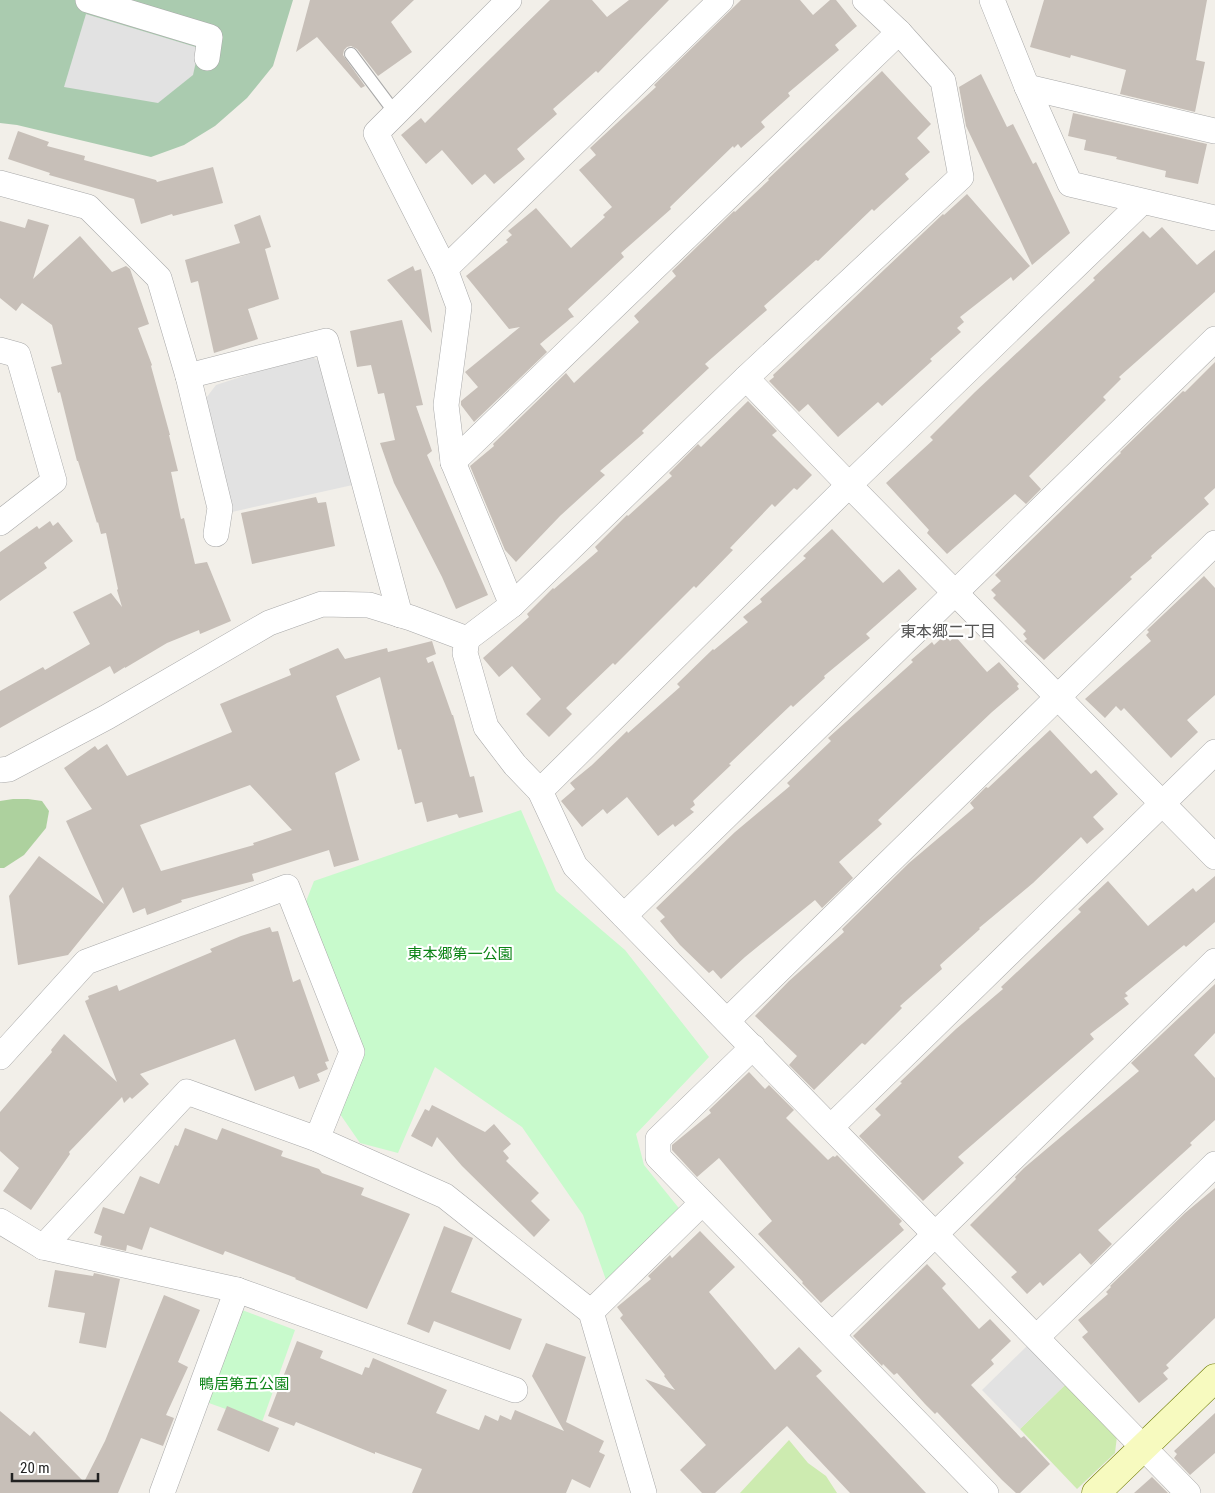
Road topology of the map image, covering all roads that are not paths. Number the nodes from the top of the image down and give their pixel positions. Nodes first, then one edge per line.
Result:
1 (88, 0) edge
2 (509, 0) edge
3 (721, 0) edge
4 (865, 0) edge
5 (992, 0) edge
6 (899, 32) junction
7 (351, 54) dead end
8 (207, 58) dead end
9 (1027, 87) junction
10 (396, 114) junction
11 (1215, 131) edge
12 (0, 183) edge
13 (1142, 202) junction
14 (1215, 218) edge
15 (445, 268) junction
16 (1215, 339) edge
17 (0, 350) edge
18 (188, 376) junction
19 (746, 378) junction
20 (453, 462) junction
21 (849, 485) junction
22 (0, 523) edge
23 (216, 534) dead end
24 (1215, 543) edge
25 (956, 593) junction
26 (512, 605) junction
27 (400, 615) junction
28 (467, 639) junction
29 (1058, 697) junction
30 (1215, 752) edge
31 (0, 770) edge
32 (540, 791) junction
33 (1162, 804) junction
34 (1215, 857) edge
35 (624, 916) junction
36 (1215, 961) edge
37 (727, 1021) junction
38 (752, 1047) junction
39 (0, 1058) edge
40 (831, 1127) junction
41 (317, 1139) junction
42 (1215, 1164) edge
43 (702, 1203) junction
44 (0, 1222) edge
45 (935, 1235) junction
46 (43, 1247) junction
47 (237, 1290) junction
48 (591, 1312) junction
49 (832, 1335) junction
50 (1037, 1337) junction
51 (1215, 1378) edge
52 (515, 1390) dead end
53 (1143, 1447) junction
54 (162, 1493) edge
55 (644, 1493) edge
56 (986, 1493) edge
57 (1096, 1493) edge
58 (1188, 1493) edge

1 - 8 street
2 - 10 street
3 - 15 street
4 - 6 street
5 - 9 street
6 - 19 street
6 - 20 street
7 - 10 lane
9 - 11 street
9 - 13 street
10 - 15 street
12 - 18 street
13 - 14 street
13 - 21 street
15 - 20 street
16 - 25 street
17 - 22 street
18 - 23 street
18 - 27 street
19 - 21 street
19 - 26 street
20 - 26 street
21 - 25 street
21 - 32 street
24 - 29 street
25 - 29 street
25 - 35 street
26 - 28 street
27 - 28 street
27 - 31 street
28 - 32 street
29 - 33 street
29 - 37 street
30 - 33 street
32 - 35 street
33 - 34 street
33 - 40 street
35 - 37 street
36 - 45 street
37 - 38 street
38 - 40 street
38 - 43 street
39 - 41 street
40 - 45 street
41 - 46 street
41 - 48 street
42 - 50 street
43 - 48 street
43 - 49 street
44 - 46 street
45 - 49 street
45 - 50 street
46 - 47 street
47 - 52 street
47 - 54 street
48 - 55 street
49 - 56 street
50 - 53 street
51 - 53 street
53 - 57 street
53 - 58 street

